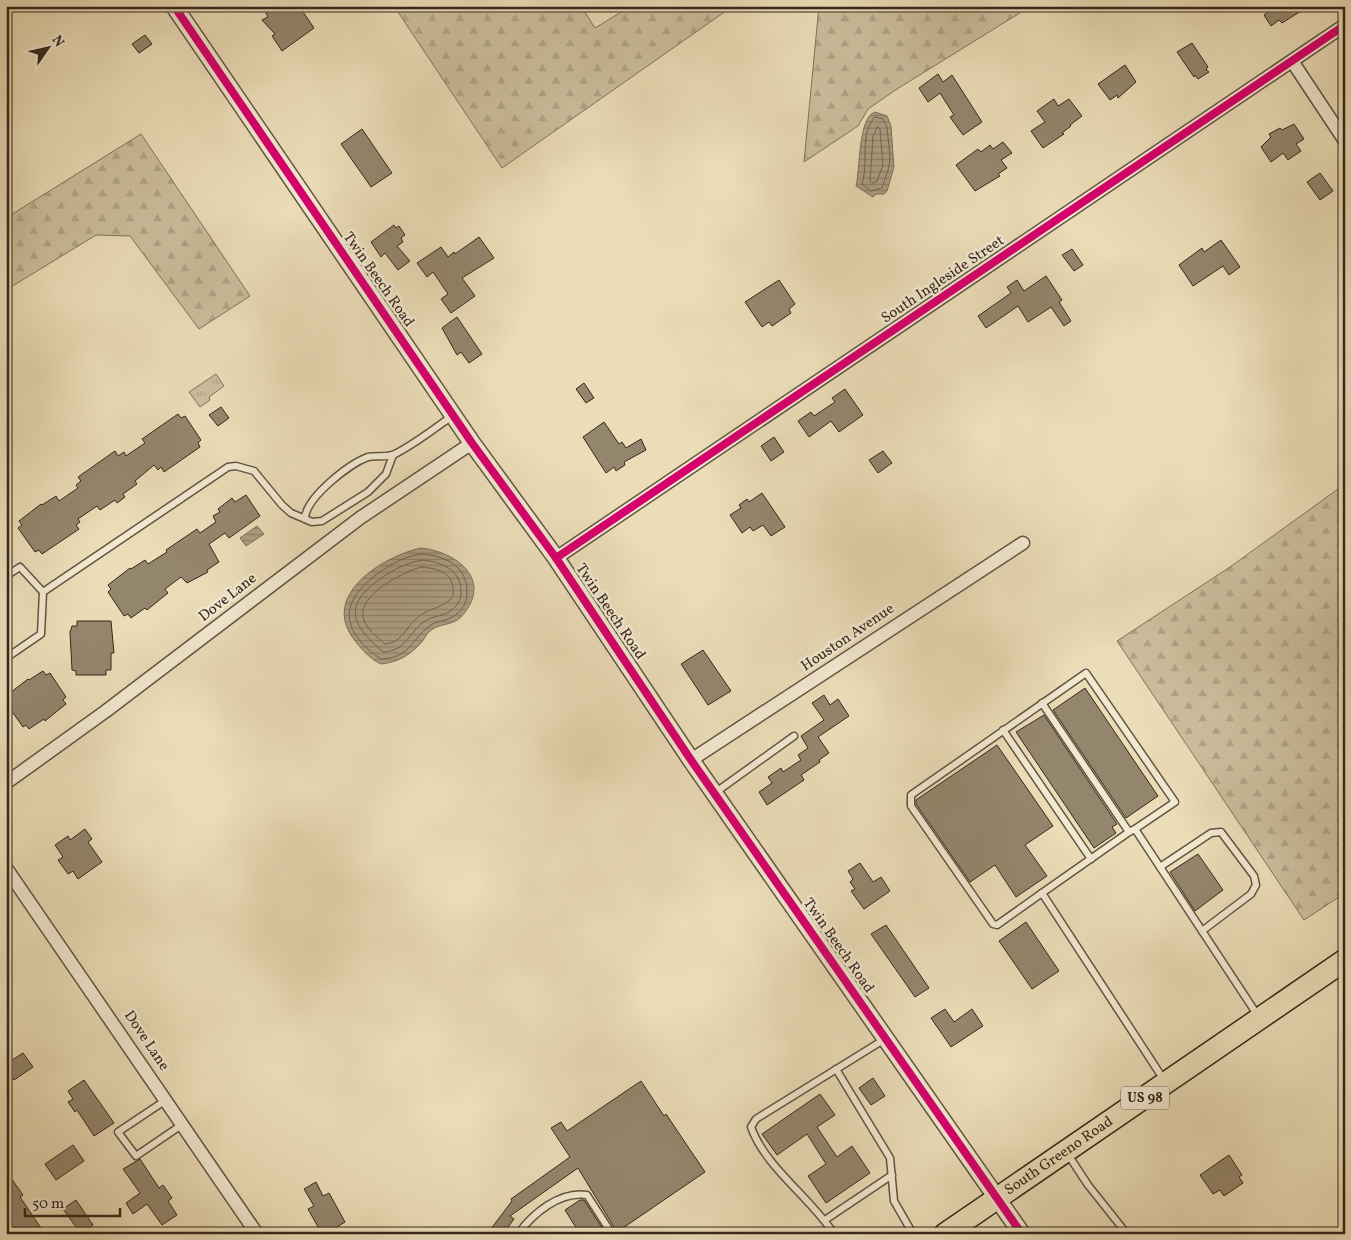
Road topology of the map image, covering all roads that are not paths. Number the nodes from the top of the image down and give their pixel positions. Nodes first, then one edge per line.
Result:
1 (174, 6) edge
2 (1345, 25) edge
3 (1292, 61) junction
4 (1345, 141) edge
5 (454, 416) junction
6 (472, 443) junction
7 (393, 455) junction
8 (305, 519) junction
9 (1023, 543) dead end
10 (556, 558) junction
11 (6, 576) edge
12 (43, 592) junction
13 (6, 658) edge
14 (1042, 703) junction
15 (1003, 730) junction
16 (794, 736) dead end
17 (691, 760) junction
18 (6, 784) edge
19 (714, 793) junction
20 (1132, 831) junction
21 (1092, 859) junction
22 (1160, 867) junction
23 (6, 868) edge
24 (1042, 893) junction
25 (1202, 931) junction
26 (1345, 960) edge
27 (1260, 1019) junction
28 (886, 1038) junction
29 (836, 1069) junction
30 (1166, 1083) junction
31 (166, 1100) junction
32 (183, 1124) junction
33 (1067, 1152) junction
34 (892, 1175) junction
35 (998, 1199) junction
36 (825, 1220) junction
37 (257, 1234) edge
38 (518, 1234) edge
39 (612, 1234) edge
40 (834, 1234) edge
41 (913, 1234) edge
42 (944, 1234) edge
43 (1022, 1234) edge
44 (1127, 1234) edge

1 - 5 street, Twin Beech Road
2 - 3 street, South Ingleside Street
3 - 4 street
3 - 10 street, South Ingleside Street
5 - 6 street, Twin Beech Road
5 - 7 lane
6 - 10 street, Twin Beech Road
6 - 18 street, Dove Lane
7 - 8 lane
7 - 8 lane
8 - 12 lane
9 - 17 street, Houston Avenue
10 - 17 street, Twin Beech Road
11 - 12 lane
12 - 13 lane
14 - 15 lane
14 - 20 lane
14 - 20 lane
15 - 21 lane
15 - 24 lane
16 - 19 lane
17 - 19 street, Twin Beech Road
19 - 28 street, Twin Beech Road
20 - 21 lane
20 - 22 lane
21 - 24 lane
22 - 25 lane
22 - 25 lane
23 - 31 street, Dove Lane
24 - 30 lane
25 - 27 lane
26 - 27 main road, South Greeno Road / US 98
27 - 30 main road, South Greeno Road / US 98
28 - 29 lane
28 - 35 street, Twin Beech Road
29 - 34 lane
29 - 36 lane
30 - 33 main road, South Greeno Road / US 98
31 - 32 street, Dove Lane
31 - 32 lane
32 - 37 street, Dove Lane
33 - 35 main road, South Greeno Road / US 98
33 - 44 lane
34 - 36 lane
34 - 41 lane
35 - 42 main road, South Greeno Road / US 98
35 - 43 street, Twin Beech Road
36 - 40 lane
38 - 39 lane

